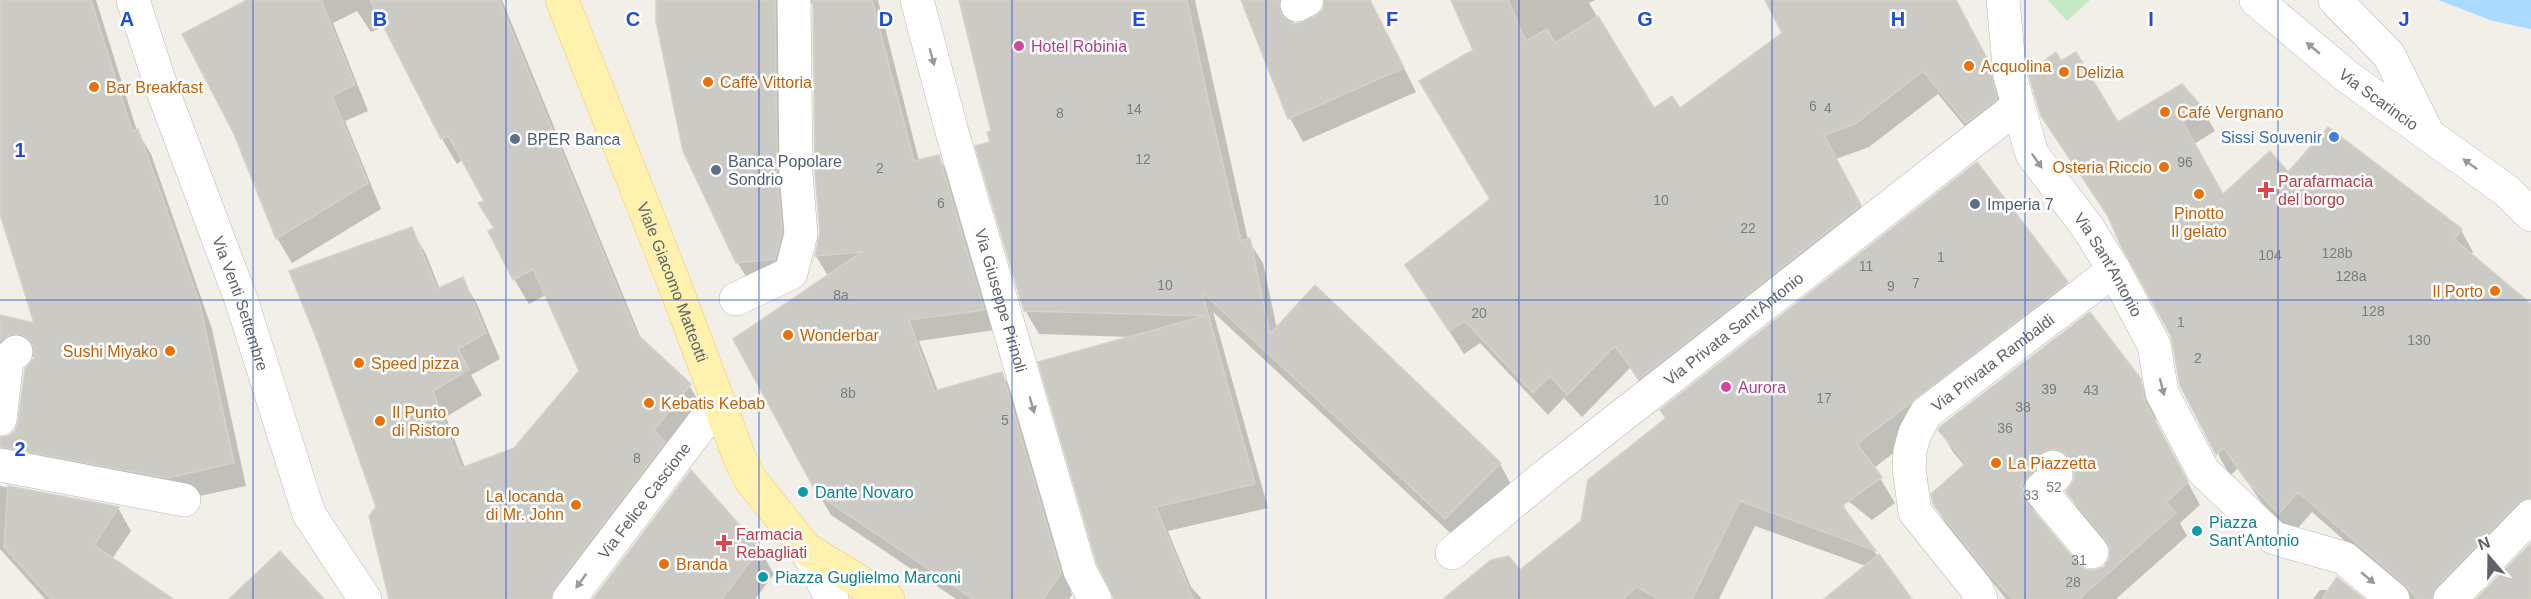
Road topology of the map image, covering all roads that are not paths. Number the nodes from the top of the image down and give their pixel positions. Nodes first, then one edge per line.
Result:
1 (133, 0) edge
2 (562, 0) edge
3 (794, 0) edge
4 (917, 0) edge
5 (2003, 0) edge
6 (2256, 0) edge
7 (2335, 0) edge
8 (2018, 106) junction
9 (2427, 132) junction
10 (2519, 192) edge
11 (2531, 215) edge
12 (2114, 270) junction
13 (736, 299) dead end
14 (16, 352) dead end
15 (719, 402) junction
16 (0, 419) edge
17 (0, 465) edge
18 (2053, 467) dead end
19 (184, 500) dead end
20 (2531, 516) edge
21 (806, 549) junction
22 (2092, 552) dead end
23 (1452, 553) dead end
24 (365, 599) edge
25 (568, 599) edge
26 (832, 599) edge
27 (888, 599) edge
28 (1095, 599) edge
29 (1981, 599) edge
30 (2393, 599) edge
31 (2450, 599) edge

1 - 24 street, Via Venti Settembre
2 - 15 main road, Viale Giacomo Matteotti
3 - 13 street
4 -> 28 street, Via Giuseppe Pirinoli
5 - 8 street
9 -> 6 street, Via Scarincio
7 - 9 street
8 -> 12 street, Via Sant'Antonio
8 - 23 street, Via Privata Sant'Antonio
10 -> 9 street, Via Scarincio
10 - 11 street, Via Scarincio
12 - 29 street, Via Privata Rambaldi
12 -> 30 street, Via Sant'Antonio
14 - 16 street
15 - 21 main road, Viale Giacomo Matteotti
15 -> 25 street, Via Felice Cascione
17 - 19 street
18 - 22 street
20 - 31 street
21 - 26 street
21 - 27 main road, Viale Giacomo Matteotti

